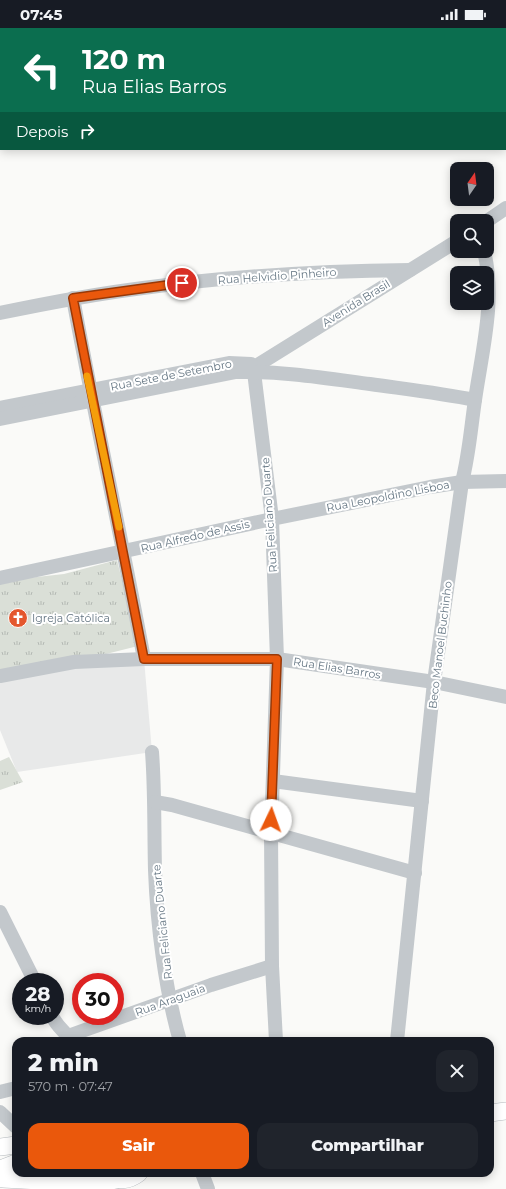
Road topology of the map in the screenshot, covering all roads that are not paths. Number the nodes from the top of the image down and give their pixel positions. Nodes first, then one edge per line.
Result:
1 (506, 208) edge
2 (494, 216) edge
3 (450, 245) edge
4 (485, 258) edge
5 (410, 270) junction
6 (73, 298) junction
7 (0, 313) edge
8 (255, 369) junction
9 (91, 395) junction
10 (475, 400) junction
11 (0, 408) edge
12 (0, 419) edge
13 (506, 481) edge
14 (462, 482) junction
15 (272, 519) junction
16 (124, 552) junction
17 (0, 578) edge
18 (144, 659) junction
19 (277, 659) junction
20 (0, 676) edge
21 (434, 682) junction
22 (506, 697) edge
23 (152, 752) dead end
24 (273, 782) junction
25 (422, 801) junction
26 (155, 802) junction
27 (271, 832) junction
28 (414, 873) junction
29 (0, 912) edge
30 (272, 966) junction
31 (30, 973) edge
32 (171, 1000) junction
33 (61, 1032) edge
34 (179, 1037) edge
35 (276, 1037) edge
36 (397, 1037) edge
37 (12, 1089) edge
38 (0, 1092) edge
39 (506, 1111) edge
40 (0, 1112) edge
41 (494, 1112) edge
42 (12, 1122) edge
43 (12, 1146) edge
44 (0, 1147) edge
45 (12, 1166) edge
46 (12, 1175) edge
47 (1, 1176) edge
48 (12, 1176) edge
49 (50, 1177) edge
50 (133, 1177) edge
51 (204, 1177) edge
52 (98, 1178) edge
53 (74, 1189) edge
54 (208, 1189) edge

1 - 2 street
3 - 5 street, Avenida Brasil
4 - 10 street, Beco Manoel Buchinho
5 - 6 street, Rua Helvidio Pinheiro
5 - 8 street, Avenida Brasil
6 - 7 street, Rua Helvidio Pinheiro
6 - 9 street
8 - 9 street, Rua Sete de Setembro
8 - 10 street, Rua Sete de Setembro
8 - 15 street, Rua Feliciano Duarte
9 - 11 street, Rua Sete de Setembro
9 - 12 street, Rua Sete de Setembro
9 - 16 street
10 - 14 street, Beco Manoel Buchinho
13 - 14 street, Rua Leopoldino Lisboa
14 - 15 street, Rua Leopoldino Lisboa
14 - 21 street, Beco Manoel Buchinho
15 - 16 street, Rua Alfredo de Assis
15 - 19 street, Rua Feliciano Duarte
16 - 17 street, Rua Alfredo de Assis
16 - 18 street
18 - 19 street, Rua Elias Barros
18 - 20 street, Rua Elias Barros
19 - 21 street, Rua Elias Barros
19 - 24 street
21 - 22 street, Rua Elias Barros
21 - 25 street, Beco Manoel Buchinho
23 - 26 street, Rua Feliciano Duarte
24 - 25 street
24 - 27 street
25 - 28 street, Beco Manoel Buchinho
26 - 27 street
26 - 32 street, Rua Feliciano Duarte
27 - 28 street
27 - 30 street
28 - 36 street, Beco Manoel Buchinho
29 - 31 street
30 - 32 street, Rua Araguaia
30 - 35 street
32 - 33 street, Rua Araguaia
32 - 34 street, Rua Feliciano Duarte
37 - 38 street
39 - 41 main road
40 - 42 street
43 - 44 main road
45 - 47 main road
46 - 47 main road
47 - 48 main road
49 - 52 main road
50 - 52 main road
51 - 54 street
52 - 53 main road

